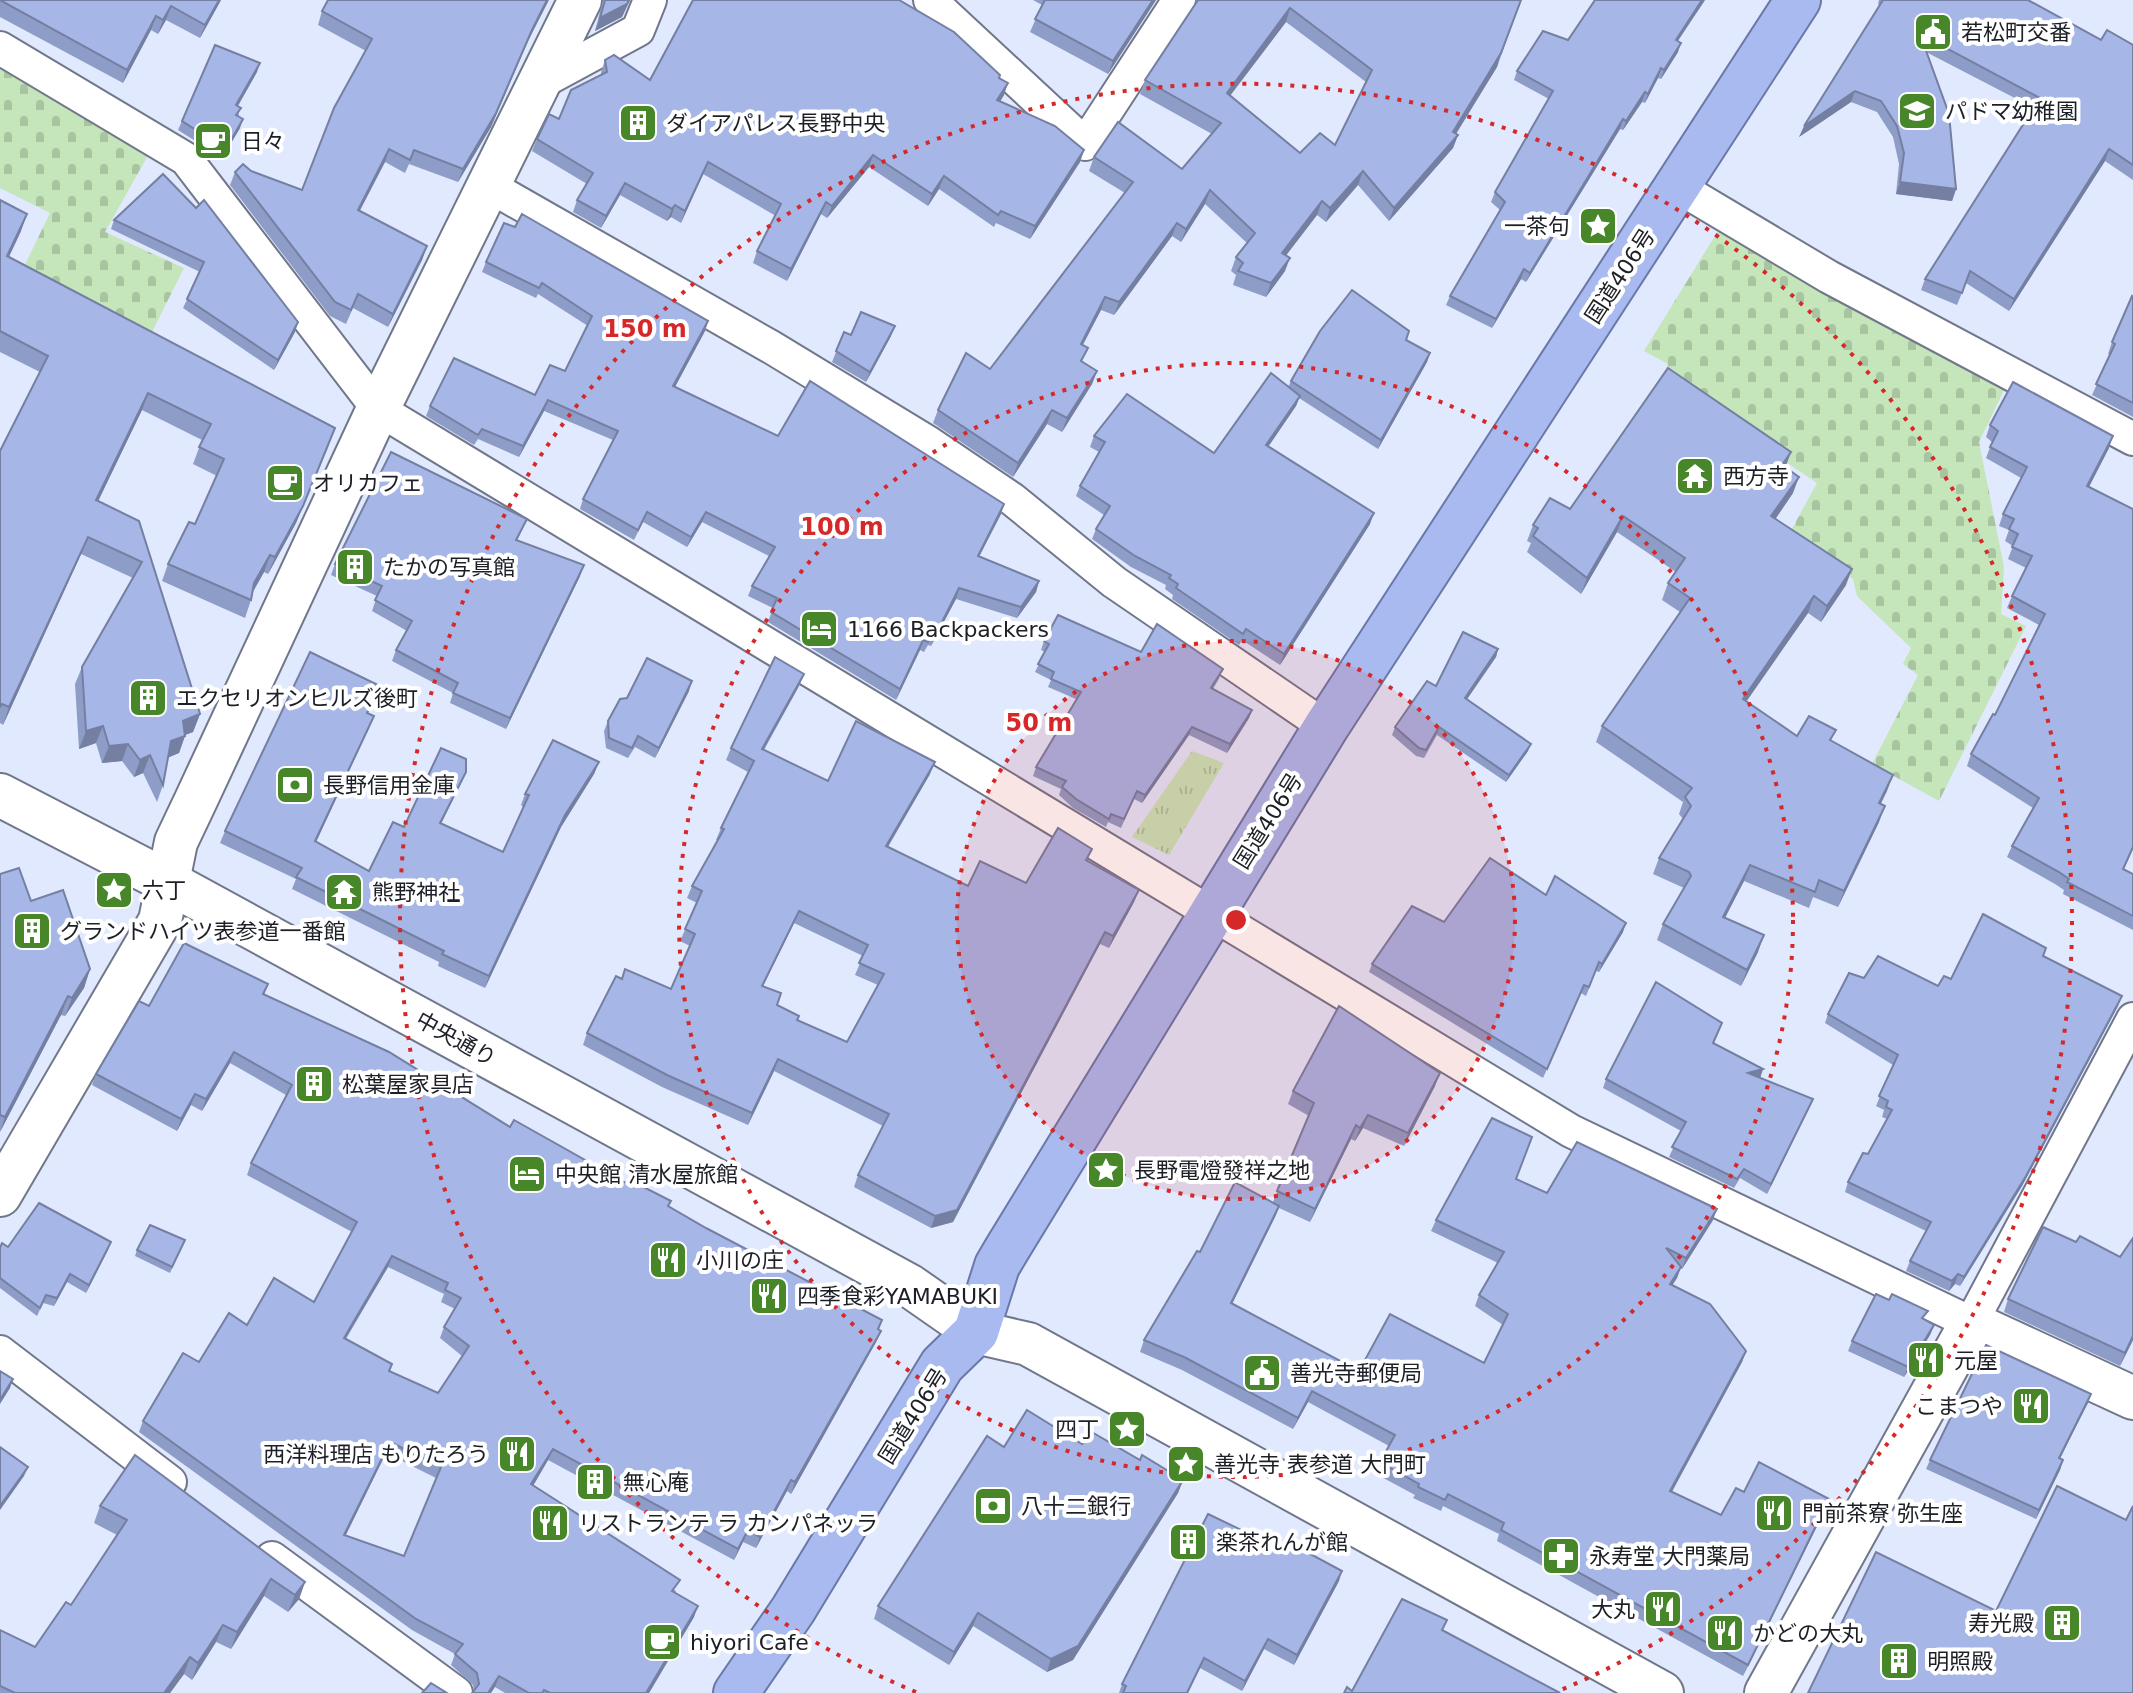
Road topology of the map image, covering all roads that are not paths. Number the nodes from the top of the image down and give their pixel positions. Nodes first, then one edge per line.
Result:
1 (580, 0) edge
2 (650, 0) edge
3 (930, 0) edge
4 (1179, 0) edge
5 (1798, 0) edge
6 (0, 48) edge
7 (540, 83) junction
8 (489, 186) junction
9 (1678, 187) junction
10 (378, 409) junction
11 (2133, 439) edge
12 (1326, 727) junction
13 (0, 795) edge
14 (168, 882) junction
15 (1212, 912) junction
16 (2133, 1019) edge
17 (0, 1195) edge
18 (1971, 1323) junction
19 (976, 1332) junction
20 (0, 1352) edge
21 (2133, 1398) edge
22 (196, 1502) edge
23 (245, 1539) edge
24 (456, 1693) edge
25 (736, 1693) edge
26 (1662, 1693) edge
27 (1766, 1693) edge

1 - 7 street
2 - 7 street
3 - 4 street
5 - 9 highway, 国道406号
6 - 10 street
7 - 8 street
8 - 10 street
8 - 12 street
9 - 11 street
9 - 12 highway, 国道406号
10 - 14 street
10 - 15 street
12 - 15 highway, 国道406号
13 - 14 street, 中央通り
14 - 17 street
14 - 19 street, 中央通り
15 - 18 street
15 - 19 highway, 国道406号
16 - 18 street
18 - 21 street
18 - 27 street
19 - 25 highway, 国道406号
19 - 26 street
20 - 22 street
23 - 24 street

